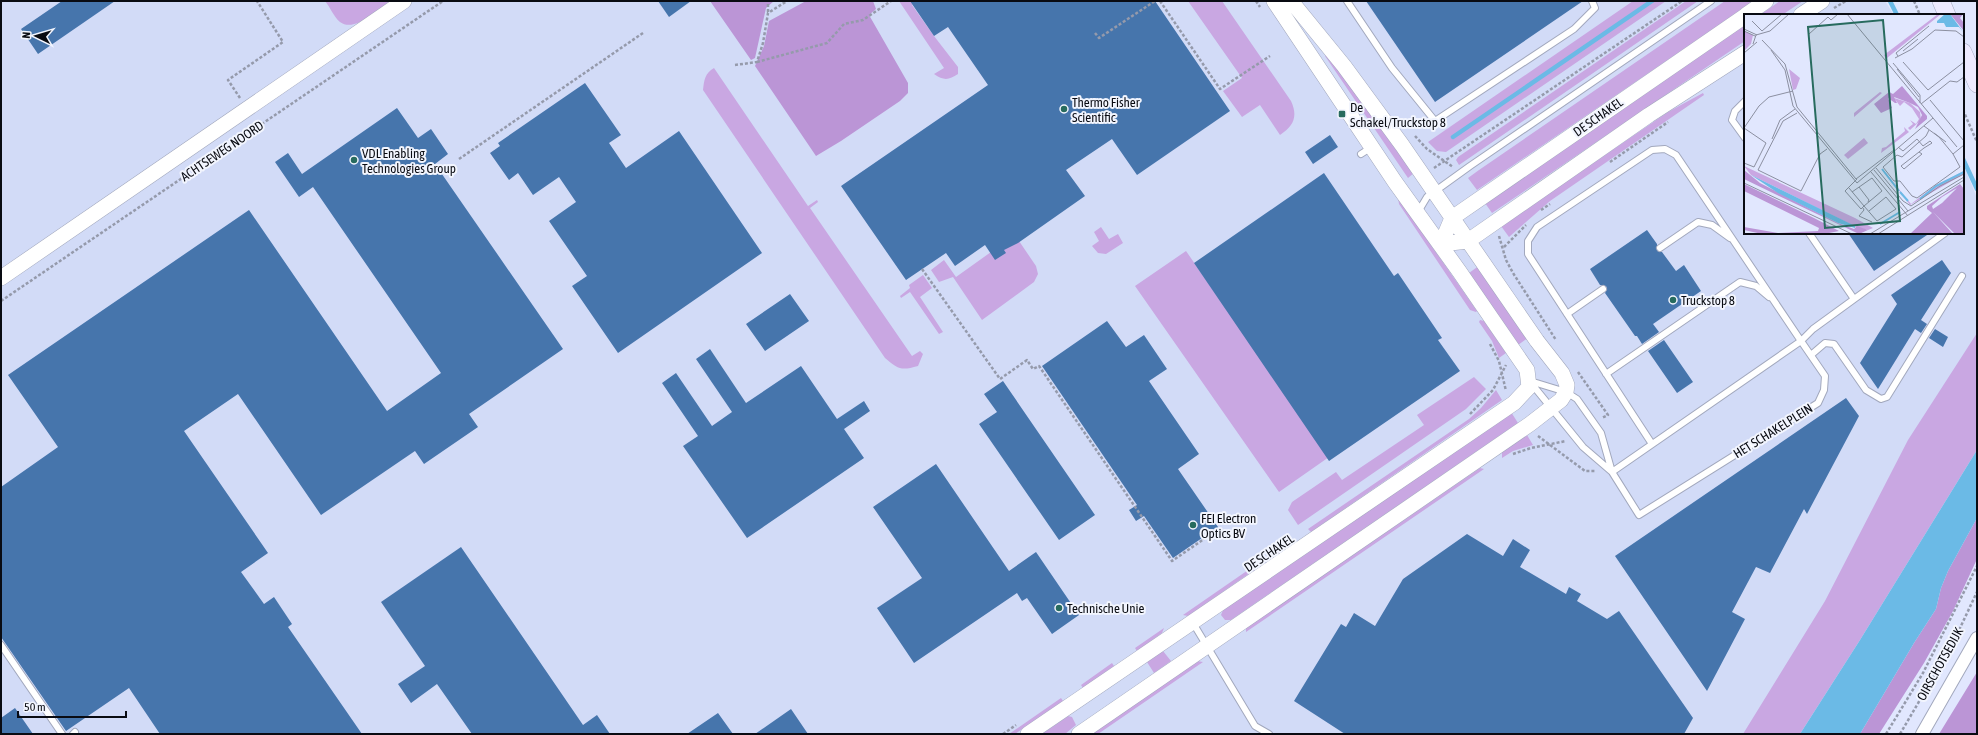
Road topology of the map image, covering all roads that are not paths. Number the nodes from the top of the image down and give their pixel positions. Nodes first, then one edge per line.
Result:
1 (404, 1) edge
2 (1274, 1) edge
3 (1291, 1) edge
4 (1347, 1) edge
5 (1592, 1) edge
6 (1711, 1) edge
7 (1766, 1) edge
8 (1822, 1) edge
9 (1941, 1) edge
10 (1747, 14) edge
11 (1802, 14) edge
12 (1947, 14) edge
13 (1744, 16) edge
14 (1744, 54) edge
15 (1964, 54) edge
16 (1977, 84) edge
17 (1744, 102) edge
18 (1744, 137) edge
19 (1435, 192) junction
20 (1418, 213) junction
21 (1452, 218) junction
22 (1810, 234) edge
23 (1944, 234) edge
24 (1468, 241) junction
25 (1735, 242) junction
26 (1440, 244) junction
27 (1660, 248) dead end
28 (1962, 276) dead end
29 (1, 278) edge
30 (1603, 288) dead end
31 (1854, 299) junction
32 (1775, 302) junction
33 (1567, 314) junction
34 (1801, 341) junction
35 (1811, 355) junction
36 (1606, 374) junction
37 (1529, 380) junction
38 (1566, 392) junction
39 (1553, 408) junction
40 (1652, 444) junction
41 (1612, 472) junction
42 (1192, 622) junction
43 (1977, 638) edge
44 (1, 645) edge
45 (1207, 646) junction
46 (1026, 727) edge
47 (62, 734) edge
48 (1079, 734) edge
49 (1269, 734) edge
50 (1922, 734) edge

1 - 29 street, ACHTSEWEG NOORD
2 - 20 street
3 - 19 street
4 - 5 lane
6 - 19 lane
7 - 10 street, DE SCHAKEL
8 - 11 street
9 - 12 main road
13 - 21 street, DE SCHAKEL
14 - 24 street, DE SCHAKEL
15 - 16 main road
17 - 18 lane
19 - 20 lane
19 - 21 street
20 - 26 street
21 - 24 street
21 - 26 street
22 - 31 lane
23 - 31 lane
24 - 26 street, DE SCHAKEL
24 - 38 street
25 - 27 lane
25 - 32 lane, HET SCHAKELPLEIN
25 - 33 lane, HET SCHAKELPLEIN
26 - 37 street
28 - 35 lane
30 - 33 lane
31 - 34 lane
32 - 34 lane, HET SCHAKELPLEIN
32 - 36 lane
33 - 36 lane, HET SCHAKELPLEIN
34 - 35 lane, HET SCHAKELPLEIN
34 - 40 lane
35 - 41 lane, HET SCHAKELPLEIN
36 - 40 lane, HET SCHAKELPLEIN
37 - 38 lane
37 - 39 lane
37 - 42 street, DE SCHAKEL
38 - 39 street
38 - 41 lane
39 - 41 lane
39 - 45 street
40 - 41 lane
42 - 45 lane
42 - 46 street, DE SCHAKEL
43 - 50 street, OIRSCHOTSEDIJK
44 - 47 lane
45 - 48 street
45 - 49 lane

